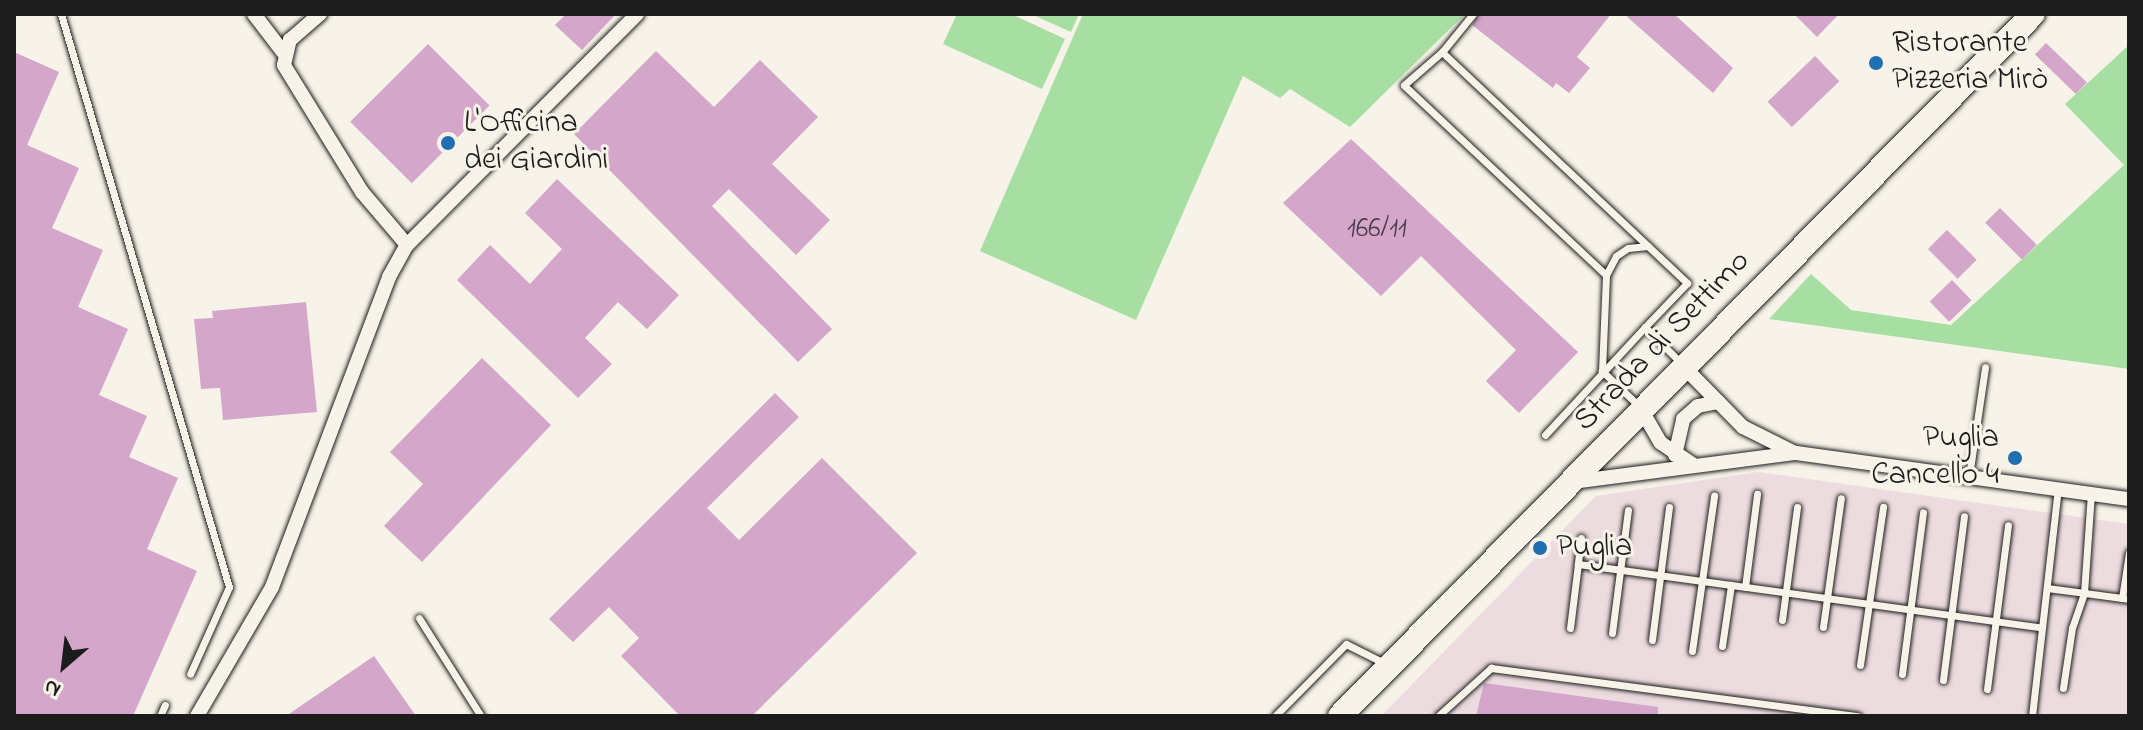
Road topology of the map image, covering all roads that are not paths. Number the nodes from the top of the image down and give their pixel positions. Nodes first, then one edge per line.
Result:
1 (61, 14) edge
2 (254, 14) edge
3 (320, 14) edge
4 (637, 14) edge
5 (1473, 14) edge
6 (2027, 16) edge
7 (283, 52) junction
8 (1442, 52) junction
9 (407, 245) junction
10 (1648, 246) junction
11 (1606, 275) junction
12 (1645, 327) junction
13 (1683, 366) junction
14 (1985, 367) dead end
15 (1602, 371) junction
16 (1719, 402) junction
17 (1641, 409) junction
18 (1545, 435) dead end
19 (1796, 453) junction
20 (1675, 455) junction
21 (1695, 466) junction
22 (1969, 476) junction
23 (1571, 482) junction
24 (2058, 489) junction
25 (2091, 493) junction
26 (1757, 494) dead end
27 (1714, 496) dead end
28 (1841, 498) dead end
29 (2129, 499) edge
30 (1669, 507) dead end
31 (1797, 507) dead end
32 (1883, 507) dead end
33 (1628, 510) dead end
34 (1923, 512) dead end
35 (1964, 516) dead end
36 (2008, 525) dead end
37 (1581, 538) dead end
38 (2129, 553) edge
39 (1578, 564) junction
40 (1620, 570) junction
41 (1661, 575) junction
42 (1702, 581) junction
43 (1731, 585) junction
44 (1745, 587) junction
45 (2047, 588) junction
46 (1785, 592) junction
47 (2084, 593) junction
48 (1827, 598) junction
49 (2126, 599) edge
50 (1868, 604) junction
51 (1911, 610) junction
52 (1951, 615) junction
53 (419, 618) dead end
54 (1782, 620) dead end
55 (1996, 621) junction
56 (1823, 627) dead end
57 (2039, 627) junction
58 (1570, 628) dead end
59 (1612, 633) dead end
60 (1652, 640) dead end
61 (1722, 646) dead end
62 (1692, 651) dead end
63 (1860, 665) dead end
64 (1391, 667) junction
65 (190, 674) dead end
66 (1902, 674) dead end
67 (1943, 680) dead end
68 (2063, 688) dead end
69 (1987, 689) dead end
70 (165, 705) dead end
71 (160, 716) edge
72 (197, 716) edge
73 (481, 716) edge
74 (1275, 716) edge
75 (1340, 716) edge
76 (1438, 716) edge
77 (1858, 716) edge
78 (2032, 716) edge

1 - 65 lane
2 - 7 street
3 - 7 street
4 - 9 street
5 - 8 lane
6 - 13 main road, Strada di Settimo
7 - 9 street
8 - 10 lane
8 - 11 lane
9 - 72 street
10 - 11 lane
10 - 12 lane
11 - 15 lane
12 - 13 lane
12 - 15 lane
13 - 16 street
13 - 17 main road, Strada di Settimo
14 - 22 lane
15 - 17 lane
15 - 18 lane
16 - 19 street
16 - 20 street
17 - 20 street
17 - 23 main road, Strada di Settimo
19 - 21 street
19 - 22 street
20 - 21 street
21 - 23 street
22 - 24 street
23 - 64 main road, Strada di Settimo
24 - 25 street
24 - 45 lane
25 - 29 street
25 - 47 lane
26 - 44 lane
27 - 42 lane
28 - 48 lane
30 - 41 lane
31 - 46 lane
32 - 50 lane
33 - 40 lane
34 - 51 lane
35 - 52 lane
36 - 55 lane
37 - 39 lane
38 - 49 lane
39 - 40 lane
39 - 58 lane
40 - 41 lane
40 - 59 lane
41 - 42 lane
41 - 60 lane
42 - 43 lane
42 - 62 lane
43 - 44 lane
43 - 61 lane
44 - 46 lane
45 - 47 lane
45 - 57 lane
46 - 48 lane
46 - 54 lane
47 - 49 lane
47 - 68 lane
48 - 50 lane
48 - 56 lane
50 - 51 lane
50 - 63 lane
51 - 52 lane
51 - 66 lane
52 - 55 lane
52 - 67 lane
53 - 73 lane
55 - 57 lane
55 - 69 lane
57 - 78 lane
64 - 74 lane
64 - 75 main road, Strada di Settimo
70 - 71 lane
76 - 77 lane

